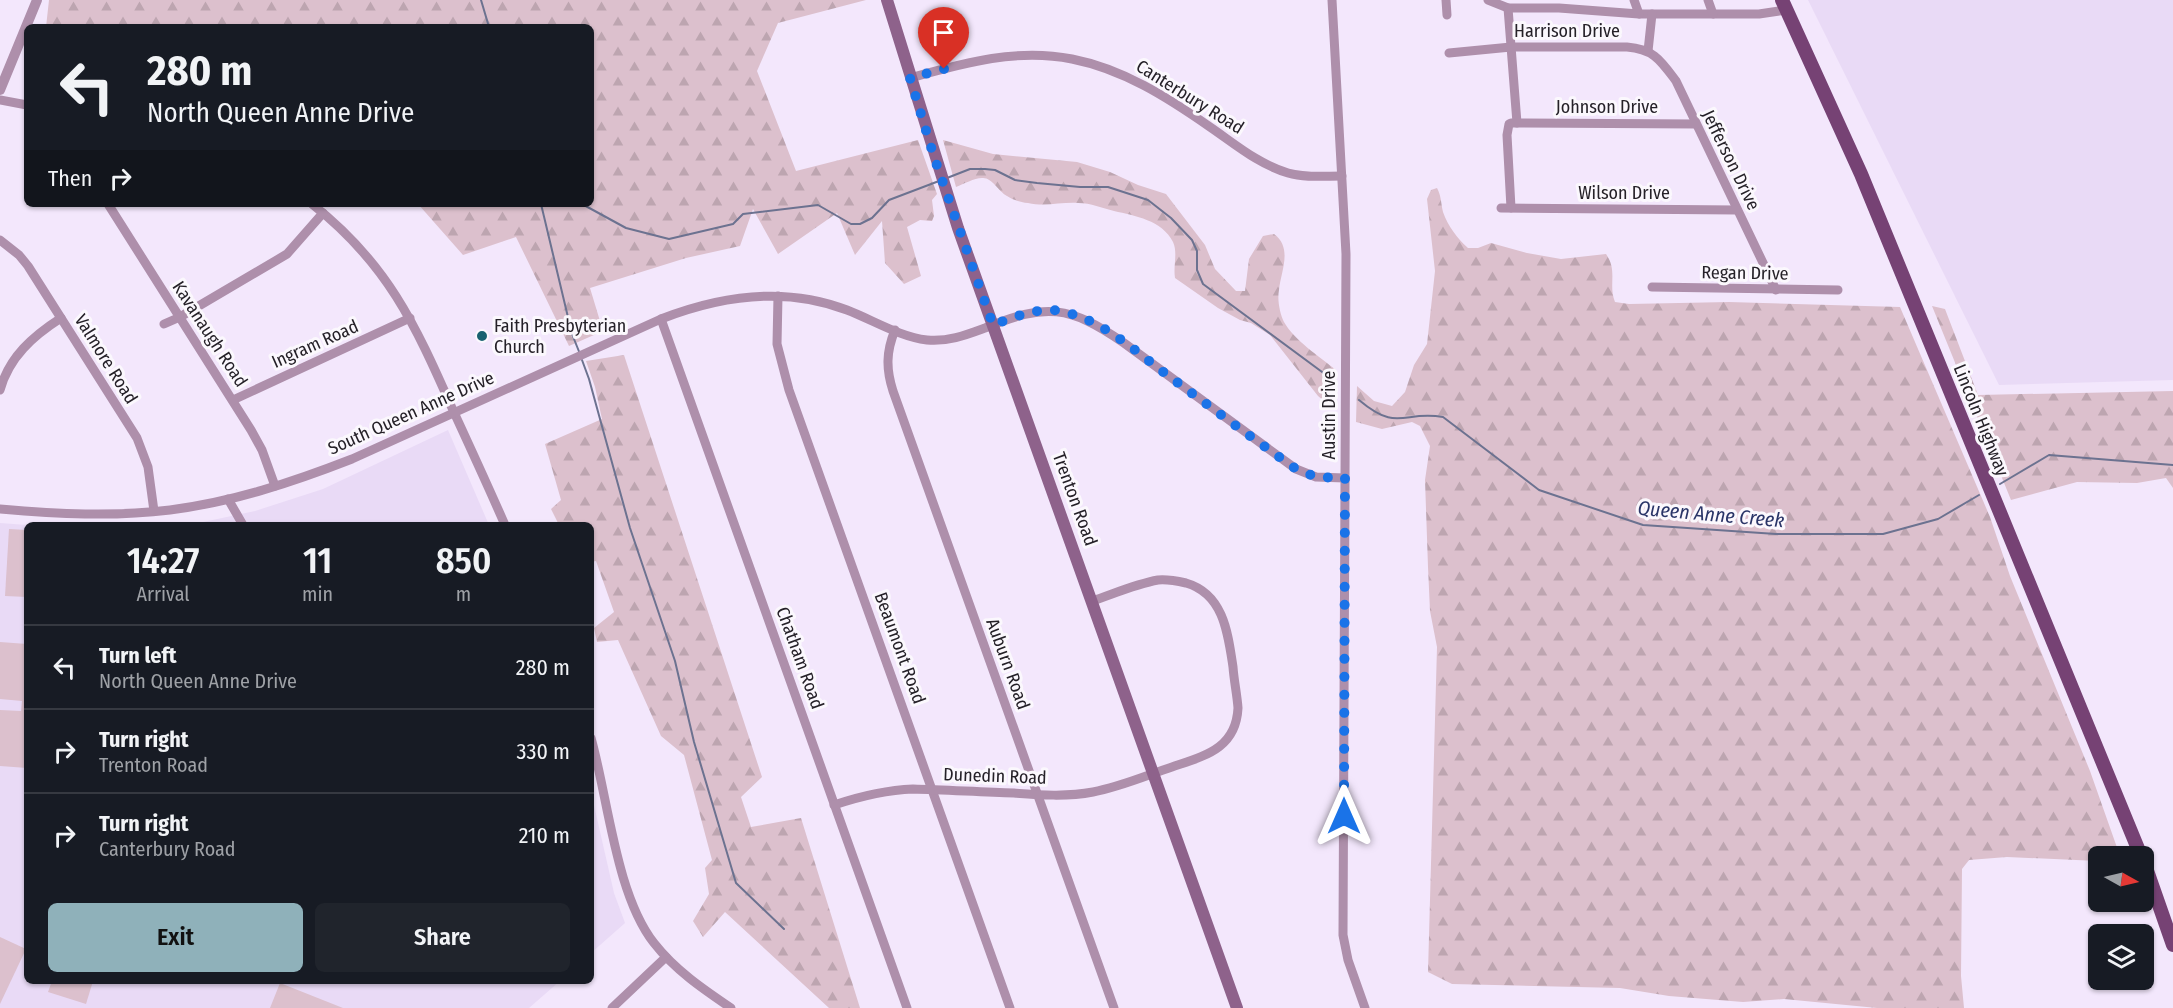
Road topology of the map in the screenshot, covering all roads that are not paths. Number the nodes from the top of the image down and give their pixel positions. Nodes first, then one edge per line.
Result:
1 (37, 0) edge
2 (886, 0) edge
3 (1332, 0) edge
4 (1446, 0) edge
5 (1488, 0) edge
6 (1634, 0) edge
7 (1708, 0) edge
8 (1546, 4) edge
9 (1784, 5) edge
10 (1508, 8) junction
11 (1639, 14) junction
12 (1652, 14) junction
13 (1713, 14) junction
14 (1447, 15) dead end
15 (27, 24) edge
16 (24, 32) edge
17 (1511, 47) junction
18 (1648, 51) junction
19 (1449, 53) dead end
20 (910, 78) junction
21 (0, 90) edge
22 (0, 100) edge
23 (24, 104) edge
24 (1518, 123) junction
25 (1696, 124) junction
26 (1342, 176) junction
27 (110, 207) edge
28 (316, 207) edge
29 (1737, 210) junction
30 (323, 213) junction
31 (0, 240) edge
32 (1652, 287) dead end
33 (1776, 290) junction
34 (1838, 290) dead end
35 (778, 296) junction
36 (180, 317) junction
37 (61, 318) junction
38 (410, 318) junction
39 (661, 320) junction
40 (164, 324) dead end
41 (993, 325) junction
42 (894, 330) junction
43 (0, 390) edge
44 (233, 400) junction
45 (454, 412) junction
46 (1345, 478) junction
47 (275, 486) junction
48 (228, 499) junction
49 (0, 509) edge
50 (154, 512) junction
51 (241, 522) edge
52 (505, 522) edge
53 (1092, 601) junction
54 (594, 751) edge
55 (1153, 773) junction
56 (933, 790) junction
57 (1037, 794) junction
58 (834, 805) junction
59 (2137, 846) edge
60 (2154, 891) edge
61 (2173, 945) edge
62 (666, 957) junction
63 (612, 1008) edge
64 (731, 1008) edge
65 (907, 1008) edge
66 (1010, 1008) edge
67 (1114, 1008) edge
68 (1237, 1008) edge
69 (1365, 1008) edge

1 - 15 street
2 - 20 main road, Trenton Road
3 - 26 street, Austin Drive
4 - 14 street
5 - 10 street
6 - 11 street
7 - 13 street
8 - 10 street
8 - 11 street
9 - 13 street
9 - 59 main road, Lincoln Highway
10 - 17 street, Wilson Drive
11 - 12 street
12 - 13 street
12 - 18 street
16 - 21 street
17 - 18 street, Harrison Drive
17 - 19 street, Harrison Drive
17 - 24 street, Wilson Drive
18 - 25 street, Jefferson Drive
20 - 26 street, Canterbury Road
20 - 41 main road, Trenton Road
22 - 23 street
24 - 25 street, Johnson Drive
24 - 29 street, Wilson Drive
25 - 29 street, Jefferson Drive
26 - 46 street, Austin Drive
27 - 36 street, Kavanaugh Road
28 - 30 street
29 - 33 street, Jefferson Drive
30 - 36 street
30 - 38 street
31 - 37 street, Valmore Road
32 - 33 street, Regan Drive
33 - 34 street, Regan Drive
35 - 39 street, South Queen Anne Drive
35 - 42 street, South Queen Anne Drive
35 - 56 street, Beaumont Road
36 - 40 street
36 - 44 street, Kavanaugh Road
37 - 43 street
37 - 50 street, Valmore Road
38 - 44 street, Ingram Road
38 - 45 street
39 - 45 street, South Queen Anne Drive
39 - 58 street, Chatham Road
41 - 42 street, South Queen Anne Drive
41 - 46 street, South Queen Anne Drive
41 - 53 main road, Trenton Road
42 - 57 street, Auburn Road
44 - 47 street, Kavanaugh Road
45 - 47 street, South Queen Anne Drive
45 - 52 street
46 - 69 street, Austin Drive
47 - 48 street, South Queen Anne Drive
48 - 50 street, South Queen Anne Drive
48 - 51 street
49 - 50 street, South Queen Anne Drive
53 - 55 main road, Trenton Road
53 - 55 street, Dunedin Road
54 - 62 street
55 - 57 street, Dunedin Road
55 - 68 main road, Trenton Road
56 - 57 street, Dunedin Road
56 - 58 street, Dunedin Road
56 - 66 street, Beaumont Road
57 - 67 street, Auburn Road
58 - 65 street, Chatham Road
60 - 61 main road
62 - 63 street
62 - 64 street

